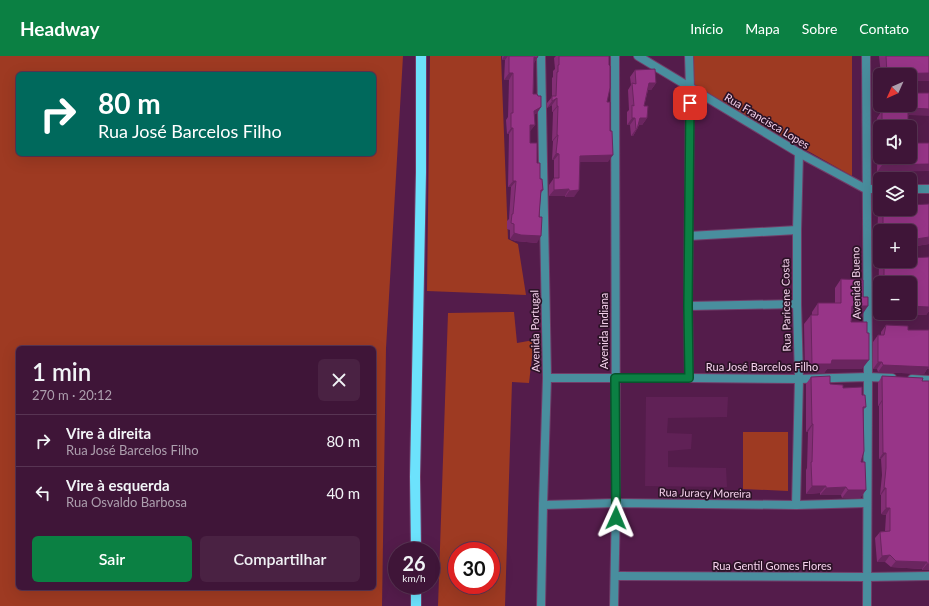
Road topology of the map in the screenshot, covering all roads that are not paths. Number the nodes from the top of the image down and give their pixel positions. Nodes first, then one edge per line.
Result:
1 (421, 56) edge
2 (542, 56) edge
3 (615, 56) edge
4 (638, 56) edge
5 (689, 56) edge
6 (866, 56) edge
7 (690, 88) junction
8 (799, 153) junction
9 (866, 189) junction
10 (873, 189) edge
11 (917, 189) edge
12 (929, 189) edge
13 (797, 230) junction
14 (689, 236) junction
15 (797, 304) junction
16 (688, 306) junction
17 (868, 377) junction
18 (547, 378) junction
19 (615, 378) junction
20 (689, 378) junction
21 (799, 379) junction
22 (929, 380) edge
23 (866, 503) junction
24 (616, 504) junction
25 (543, 505) junction
26 (796, 505) junction
27 (416, 542) edge
28 (615, 576) junction
29 (929, 576) edge
30 (866, 577) junction
31 (416, 594) edge
32 (416, 606) edge
33 (541, 606) edge
34 (614, 606) edge
35 (867, 606) edge

1 - 27 main road
2 - 18 street, Avenida Portugal
3 - 19 street, Avenida Indiana
4 - 7 street, Rua Francisca Lopes
5 - 7 street
6 - 9 street, Avenida Bueno
7 - 8 street, Rua Francisca Lopes
7 - 14 street
8 - 9 street, Rua Francisca Lopes
8 - 13 street, Rua Paricene Costa
9 - 10 street
9 - 17 street, Avenida Bueno
11 - 12 street
13 - 14 street
13 - 15 street, Rua Paricene Costa
14 - 16 street
15 - 16 street
15 - 21 street, Rua Paricene Costa
16 - 20 street
17 - 21 street, Rua José Barcelos Filho
17 - 22 street, Rua José Barcelos Filho
17 - 23 street, Avenida Bueno
18 - 19 street, Rua José Barcelos Filho
18 - 25 street, Avenida Portugal
19 - 20 street, Rua José Barcelos Filho
19 - 24 street, Avenida Indiana
20 - 21 street, Rua José Barcelos Filho
21 - 26 street, Rua Paricene Costa
23 - 26 street, Rua Juracy Moreira
23 - 30 street, Avenida Bueno
24 - 25 street, Rua Juracy Moreira
24 - 26 street, Rua Juracy Moreira
24 - 28 street, Avenida Indiana
25 - 33 street, Avenida Portugal
28 - 30 street, Rua Gentil Gomes Flores
28 - 34 street, Avenida Indiana
29 - 30 street, Rua Gentil Gomes Flores
30 - 35 street, Avenida Bueno
31 - 32 main road

